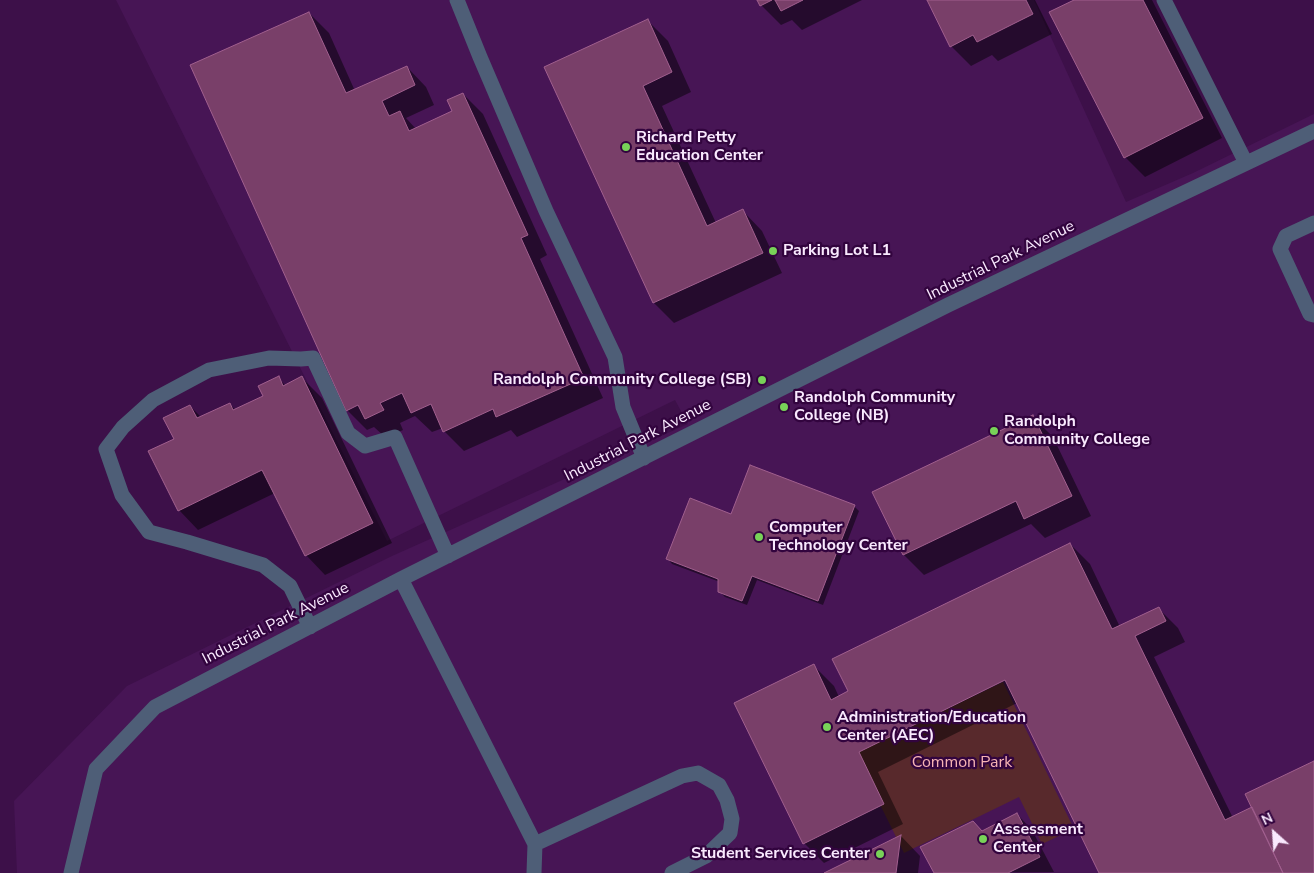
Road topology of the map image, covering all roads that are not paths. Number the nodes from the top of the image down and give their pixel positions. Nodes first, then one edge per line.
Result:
1 (457, 0) edge
2 (1164, 0) edge
3 (1314, 131) edge
4 (1246, 164) junction
5 (1314, 223) edge
6 (1314, 315) edge
7 (644, 458) junction
8 (448, 556) junction
9 (401, 579) junction
10 (310, 627) junction
11 (535, 844) junction
12 (71, 873) edge
13 (534, 873) edge
14 (672, 873) edge

1 - 7 street
2 - 4 street
3 - 4 street, Industrial Park Avenue
4 - 7 street, Industrial Park Avenue
5 - 6 street
7 - 8 street, Industrial Park Avenue
8 - 9 street, Industrial Park Avenue
8 - 10 street
9 - 10 street, Industrial Park Avenue
9 - 11 street
10 - 12 street, Industrial Park Avenue
11 - 13 street
11 - 14 street

